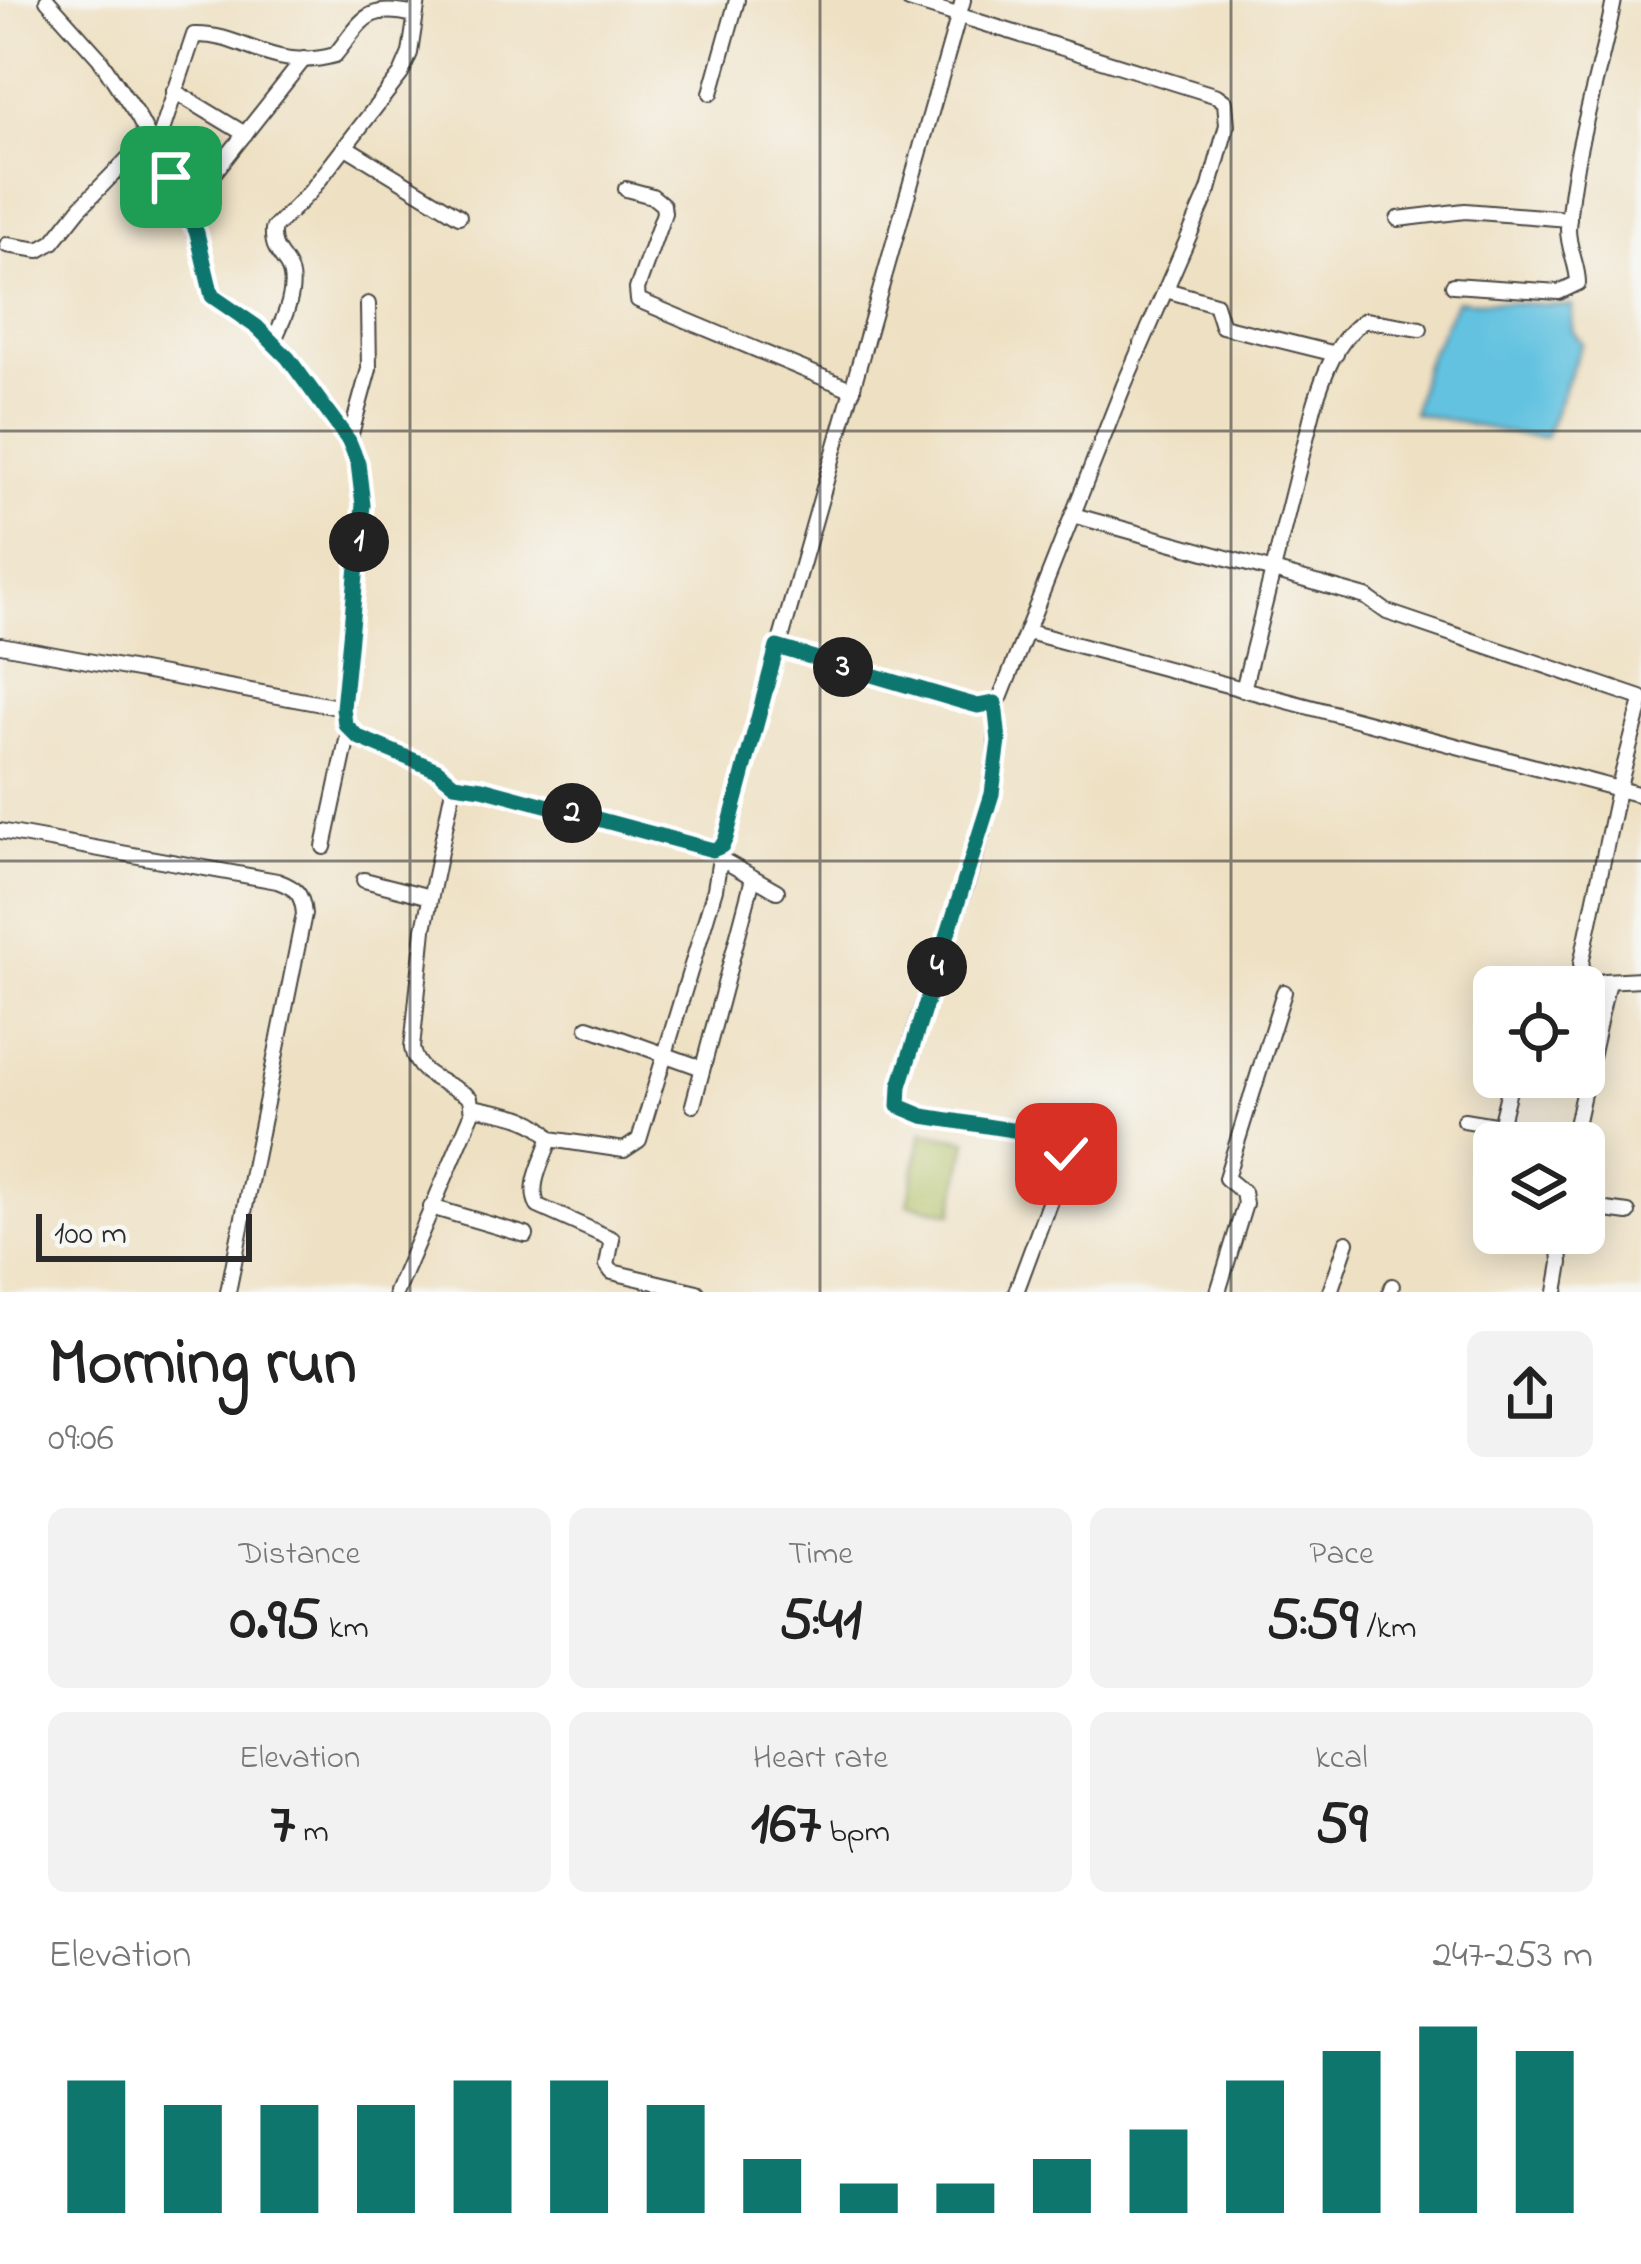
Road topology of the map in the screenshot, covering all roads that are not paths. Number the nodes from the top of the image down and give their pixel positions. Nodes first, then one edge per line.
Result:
1 (47, 0) edge
2 (737, 0) edge
3 (910, 0) edge
4 (1614, 0) edge
5 (961, 7) edge
6 (417, 8) edge
7 (304, 59) junction
8 (174, 91) junction
9 (711, 93) dead end
10 (245, 134) junction
11 (152, 143) junction
12 (346, 147) junction
13 (626, 189) dead end
14 (187, 208) junction
15 (459, 216) dead end
16 (1399, 219) dead end
17 (1569, 219) junction
18 (7, 245) dead end
19 (1453, 285) dead end
20 (1166, 290) junction
21 (368, 304) dead end
22 (1420, 329) dead end
23 (273, 342) junction
24 (1336, 354) junction
25 (853, 390) junction
26 (349, 441) junction
27 (1073, 515) junction
28 (1273, 572) junction
29 (1028, 632) junction
30 (2, 645) edge
31 (777, 647) junction
32 (1243, 690) junction
33 (1641, 701) edge
34 (995, 703) junction
35 (343, 708) junction
36 (350, 731) junction
37 (454, 784) junction
38 (1618, 790) junction
39 (1641, 795) edge
40 (0, 831) edge
41 (324, 848) dead end
42 (722, 852) junction
43 (364, 880) dead end
44 (752, 882) dead end
45 (777, 891) dead end
46 (430, 897) junction
47 (1582, 966) edge
48 (1641, 979) edge
49 (1605, 981) edge
50 (1284, 992) dead end
51 (588, 1027) dead end
52 (666, 1055) junction
53 (703, 1068) junction
54 (693, 1105) dead end
55 (472, 1107) junction
56 (1464, 1120) dead end
57 (1476, 1122) edge
58 (550, 1139) junction
59 (430, 1208) junction
60 (1605, 1210) edge
61 (1628, 1213) dead end
62 (526, 1235) dead end
63 (1347, 1242) dead end
64 (1560, 1254) edge
65 (228, 1292) edge
66 (396, 1292) edge
67 (697, 1292) edge
68 (1016, 1292) edge
69 (1218, 1292) edge
70 (1330, 1292) edge
71 (1556, 1292) edge

1 - 11 street
2 - 9 street
3 - 5 street
4 - 17 street
5 - 20 street
5 - 25 street
6 - 7 street
6 - 12 street
7 - 8 street
7 - 10 street
8 - 10 street
8 - 11 street
10 - 14 street
11 - 14 street
11 - 18 street
12 - 15 street
12 - 23 street
13 - 25 street
14 - 23 street
16 - 17 street
17 - 19 street
20 - 24 street
20 - 27 street
21 - 26 street
22 - 24 street
23 - 26 street
24 - 28 street
25 - 31 street
26 - 35 street
27 - 28 street
27 - 29 street
28 - 32 street
28 - 33 street
29 - 32 street
29 - 34 street
30 - 35 street
31 - 34 street
31 - 42 street
32 - 38 street
33 - 38 street
34 - 68 street
35 - 36 street
36 - 37 street
36 - 41 street
37 - 42 street
37 - 46 street
38 - 39 street
38 - 47 street
40 - 65 street
42 - 45 street
42 - 52 street
43 - 46 street
44 - 53 street
46 - 55 street
48 - 49 street
50 - 69 street
51 - 52 street
52 - 53 street
52 - 58 street
53 - 54 street
55 - 58 street
55 - 59 street
56 - 57 street
58 - 67 street
59 - 62 street
59 - 66 street
60 - 61 street
63 - 70 street
64 - 71 street

